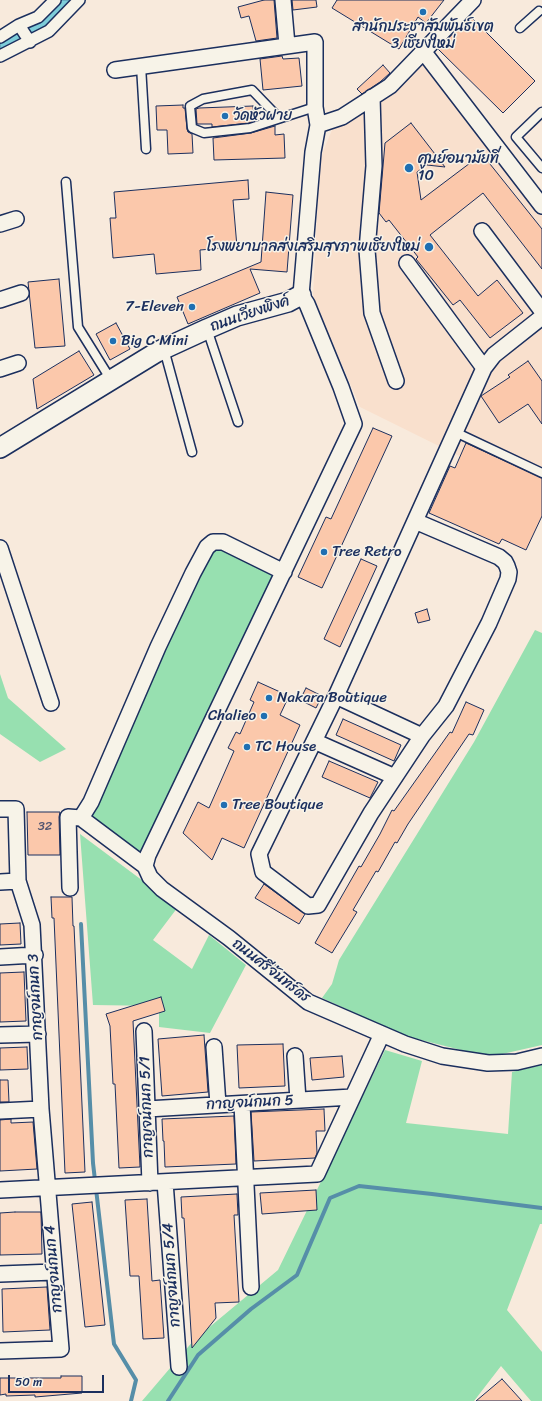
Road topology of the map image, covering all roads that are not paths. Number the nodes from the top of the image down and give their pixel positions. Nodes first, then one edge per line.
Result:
1 (55, 0) edge
2 (79, 0) edge
3 (283, 0) edge
4 (473, 0) edge
5 (539, 11) dead end
6 (19, 25) junction
7 (520, 28) dead end
8 (0, 37) edge
9 (30, 42) junction
10 (287, 46) junction
11 (423, 51) junction
12 (0, 56) edge
13 (141, 66) junction
14 (115, 70) dead end
15 (372, 97) junction
16 (315, 107) junction
17 (542, 112) edge
18 (279, 118) junction
19 (318, 125) junction
20 (146, 149) dead end
21 (542, 168) edge
22 (66, 182) dead end
23 (542, 206) edge
24 (16, 218) dead end
25 (0, 224) edge
26 (482, 231) dead end
27 (407, 263) dead end
28 (21, 293) dead end
29 (301, 295) junction
30 (0, 300) edge
31 (542, 311) edge
32 (542, 317) edge
33 (207, 329) junction
34 (164, 349) junction
35 (18, 363) dead end
36 (484, 368) junction
37 (0, 369) edge
38 (111, 380) junction
39 (396, 381) dead end
40 (238, 422) dead end
41 (455, 432) junction
42 (0, 448) edge
43 (192, 452) dead end
44 (542, 473) edge
45 (415, 521) junction
46 (0, 548) edge
47 (284, 572) junction
48 (336, 696) junction
49 (51, 703) dead end
50 (422, 736) junction
51 (314, 741) junction
52 (395, 777) junction
53 (0, 809) edge
54 (80, 818) junction
55 (145, 866) junction
56 (18, 881) junction
57 (0, 882) edge
58 (70, 888) dead end
59 (35, 955) junction
60 (0, 957) edge
61 (144, 1031) dead end
62 (38, 1034) junction
63 (382, 1034) junction
64 (0, 1035) edge
65 (214, 1047) dead end
66 (295, 1056) dead end
67 (542, 1056) edge
68 (352, 1097) junction
69 (298, 1100) junction
70 (242, 1104) junction
71 (218, 1105) junction
72 (41, 1108) junction
73 (148, 1109) junction
74 (0, 1111) edge
75 (246, 1179) junction
76 (158, 1183) junction
77 (47, 1188) junction
78 (0, 1190) edge
79 (54, 1272) junction
80 (0, 1274) edge
81 (251, 1287) dead end
82 (0, 1351) edge
83 (179, 1367) dead end

1 - 6 street
2 - 9 street
3 - 10 street
4 - 11 street
5 - 7 lane
6 - 8 street
6 - 9 street
9 - 12 street
10 - 13 street
10 - 16 street, ถนนเวียงพิงค์
11 - 15 street
11 - 23 street
13 - 14 street
13 - 20 lane
15 - 19 street
15 - 39 street
16 - 18 lane
16 - 19 street, ถนนเวียงพิงค์
17 - 21 lane
18 - 18 lane
19 - 29 street, ถนนเวียงพิงค์
22 - 38 lane
24 - 25 street
26 - 31 street
27 - 36 street
28 - 30 street
29 - 33 street, ถนนเวียงพิงค์
29 - 47 street
32 - 36 street
33 - 34 street, ถนนเวียงพิงค์
33 - 40 lane
34 - 38 street, ถนนเวียงพิงค์
34 - 43 lane
35 - 37 street
36 - 41 street
38 - 42 street, ถนนเวียงพิงค์
41 - 44 lane
41 - 45 street
45 - 48 street
45 - 50 street
46 - 49 street
47 - 54 street
47 - 55 street
48 - 50 street
48 - 51 street
50 - 52 street
51 - 52 street
51 - 52 street
53 - 56 street, กาญจน์กนก 3
54 - 55 street, ถนนศรีจันทร์ดร
54 - 58 street
55 - 63 street, ถนนศรีจันทร์ดร
56 - 57 street
56 - 59 street, กาญจน์กนก 3
59 - 60 street
59 - 62 street, กาญจน์กนก 3
61 - 73 street, กาญจน์กนก 5/1
62 - 64 street
62 - 72 street, กาญจน์กนก 3
63 - 67 street, ถนนศรีจันทร์ดร
63 - 68 street
65 - 71 street
66 - 69 street
68 - 69 street, กาญจน์กนก 5
68 - 75 street
69 - 70 street, กาญจน์กนก 5
70 - 71 street, กาญจน์กนก 5
70 - 75 street
71 - 73 street, กาญจน์กนก 5
72 - 74 street
72 - 77 street, กาญจน์กนก 3
73 - 76 street, กาญจน์กนก 5/1
75 - 76 street
75 - 81 street
76 - 77 street
76 - 83 street, กาญจน์กนก 5/4
77 - 78 street
77 - 79 street, กาญจน์กนก 4
79 - 80 street
79 - 82 street, กาญจน์กนก 4

